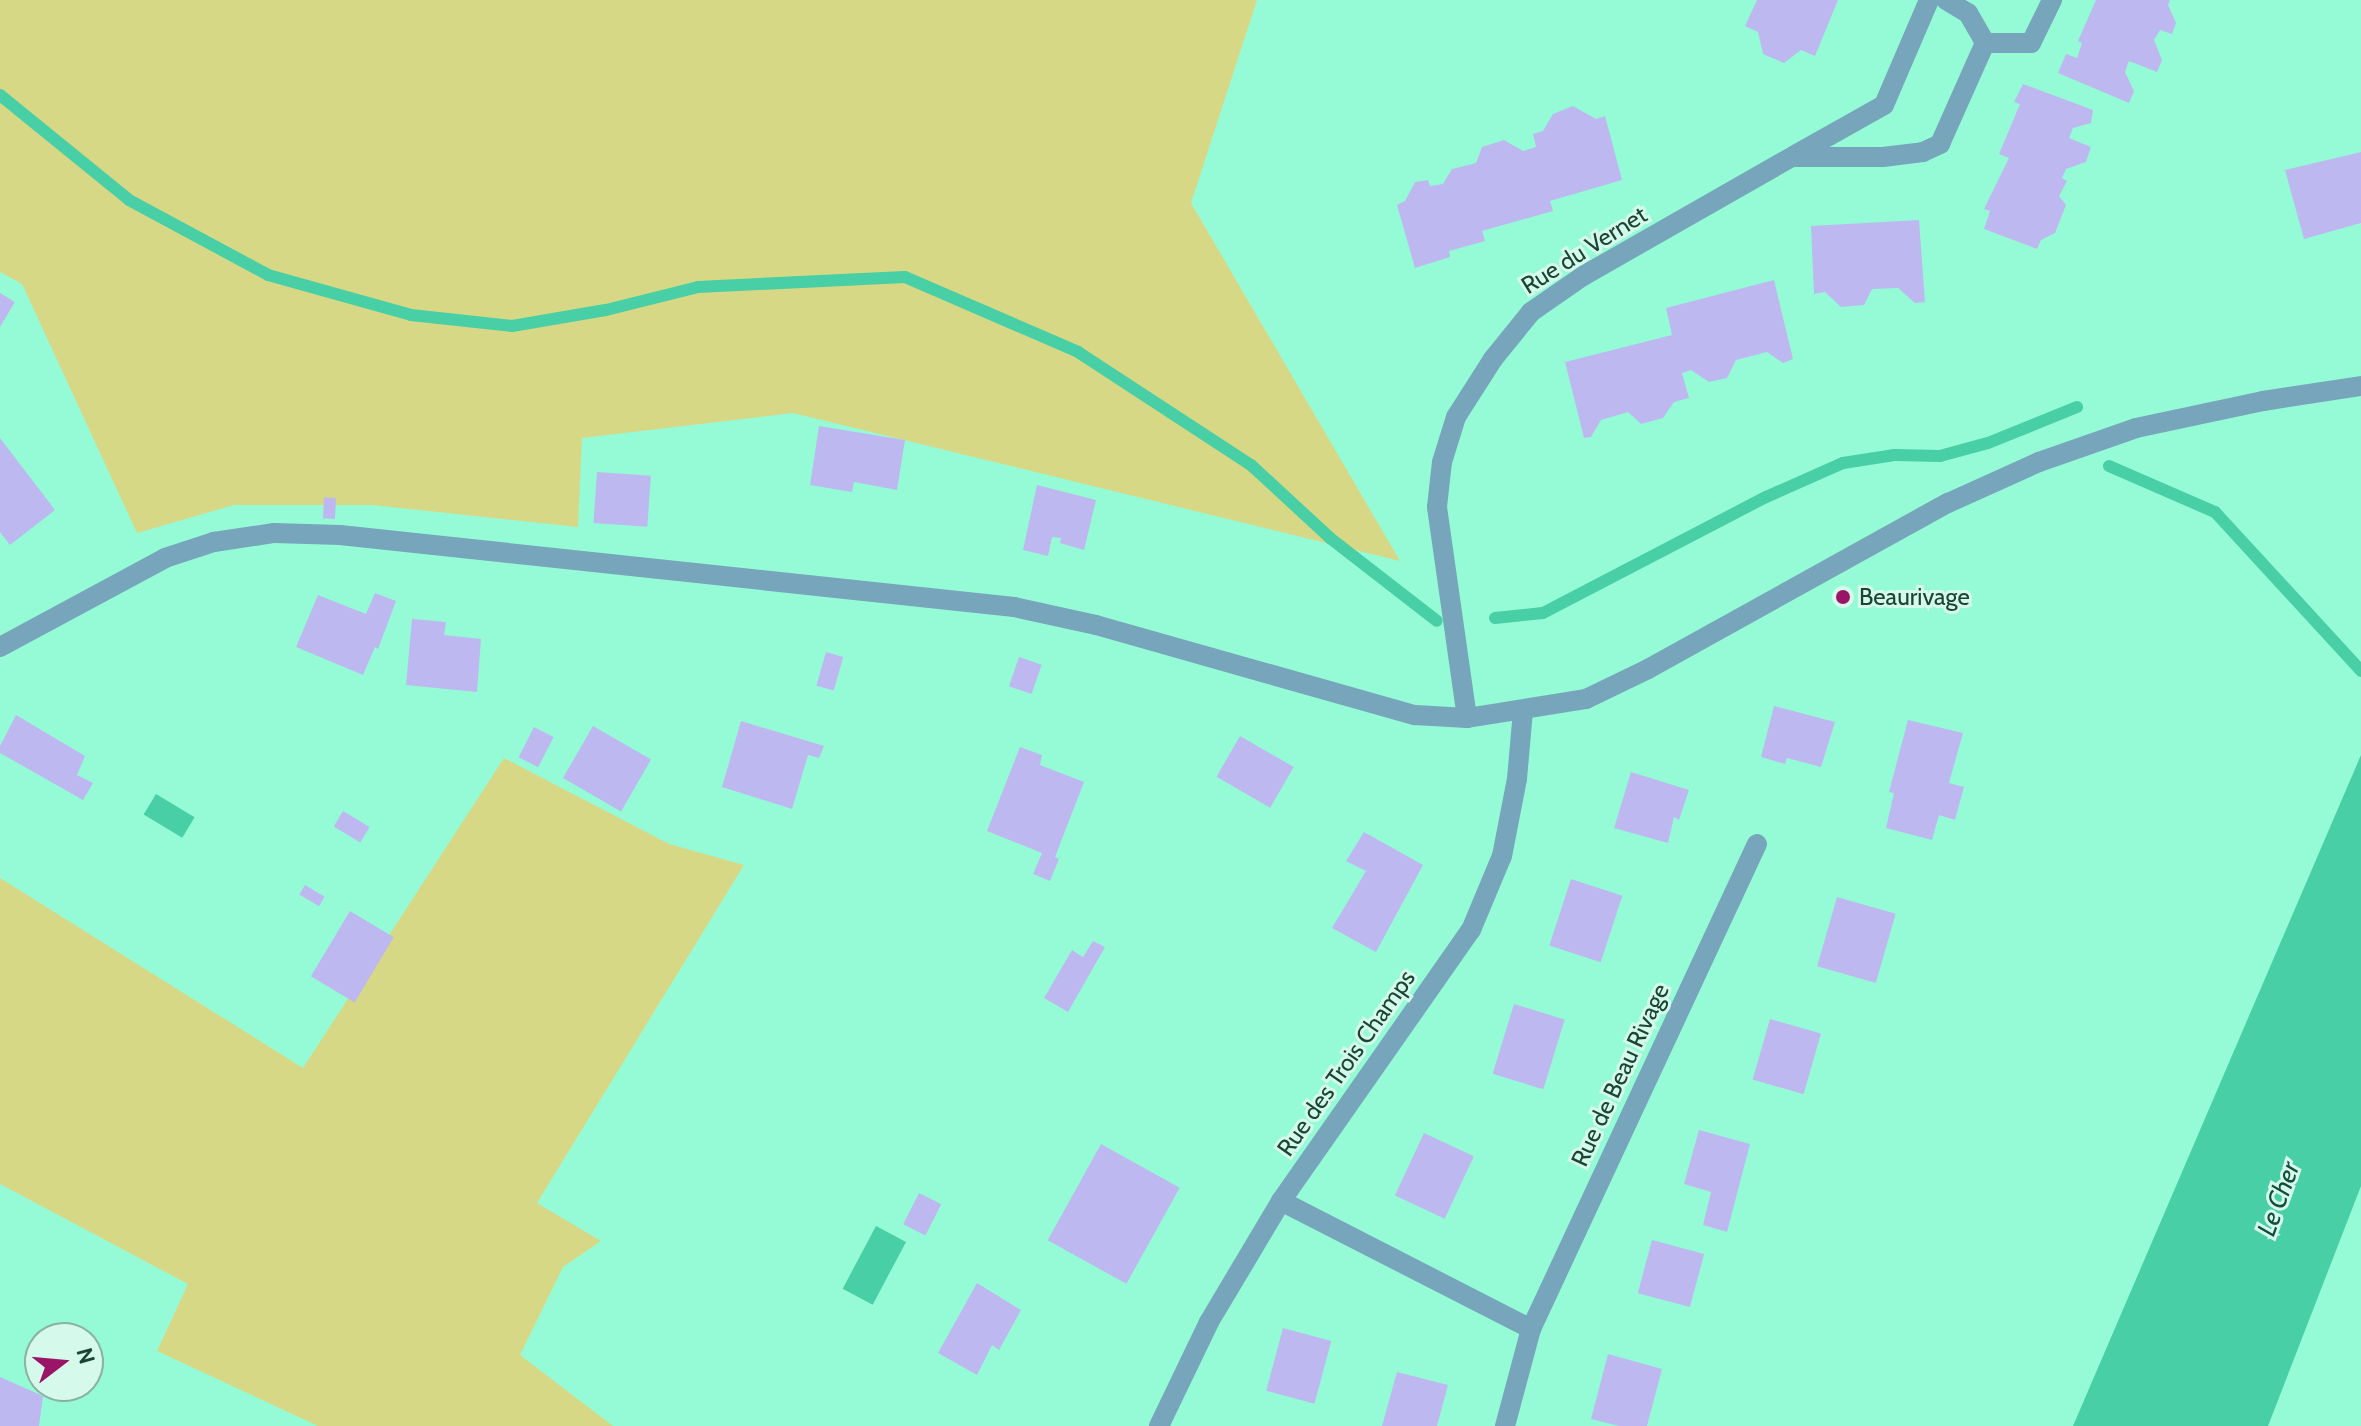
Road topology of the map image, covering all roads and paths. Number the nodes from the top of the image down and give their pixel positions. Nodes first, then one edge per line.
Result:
1 (1929, 0) edge
2 (1946, 0) edge
3 (2052, 0) edge
4 (1985, 43) junction
5 (1792, 157) junction
6 (2361, 386) edge
7 (0, 647) edge
8 (1523, 711) junction
9 (1467, 718) junction
10 (1757, 844) dead end
11 (1281, 1201) junction
12 (1531, 1329) junction
13 (1159, 1426) edge
14 (1505, 1426) edge

1 - 5 street, Rue du Vernet
2 - 4 street
3 - 4 street
4 - 5 street, Rue du Vernet
5 - 9 street, Rue du Vernet
6 - 8 street
7 - 9 street
8 - 9 street
8 - 11 street, Rue des Trois Champs
10 - 12 street, Rue de Beau Rivage
11 - 12 street
11 - 13 street, Rue des Trois Champs
12 - 14 street, Rue de Beau Rivage

